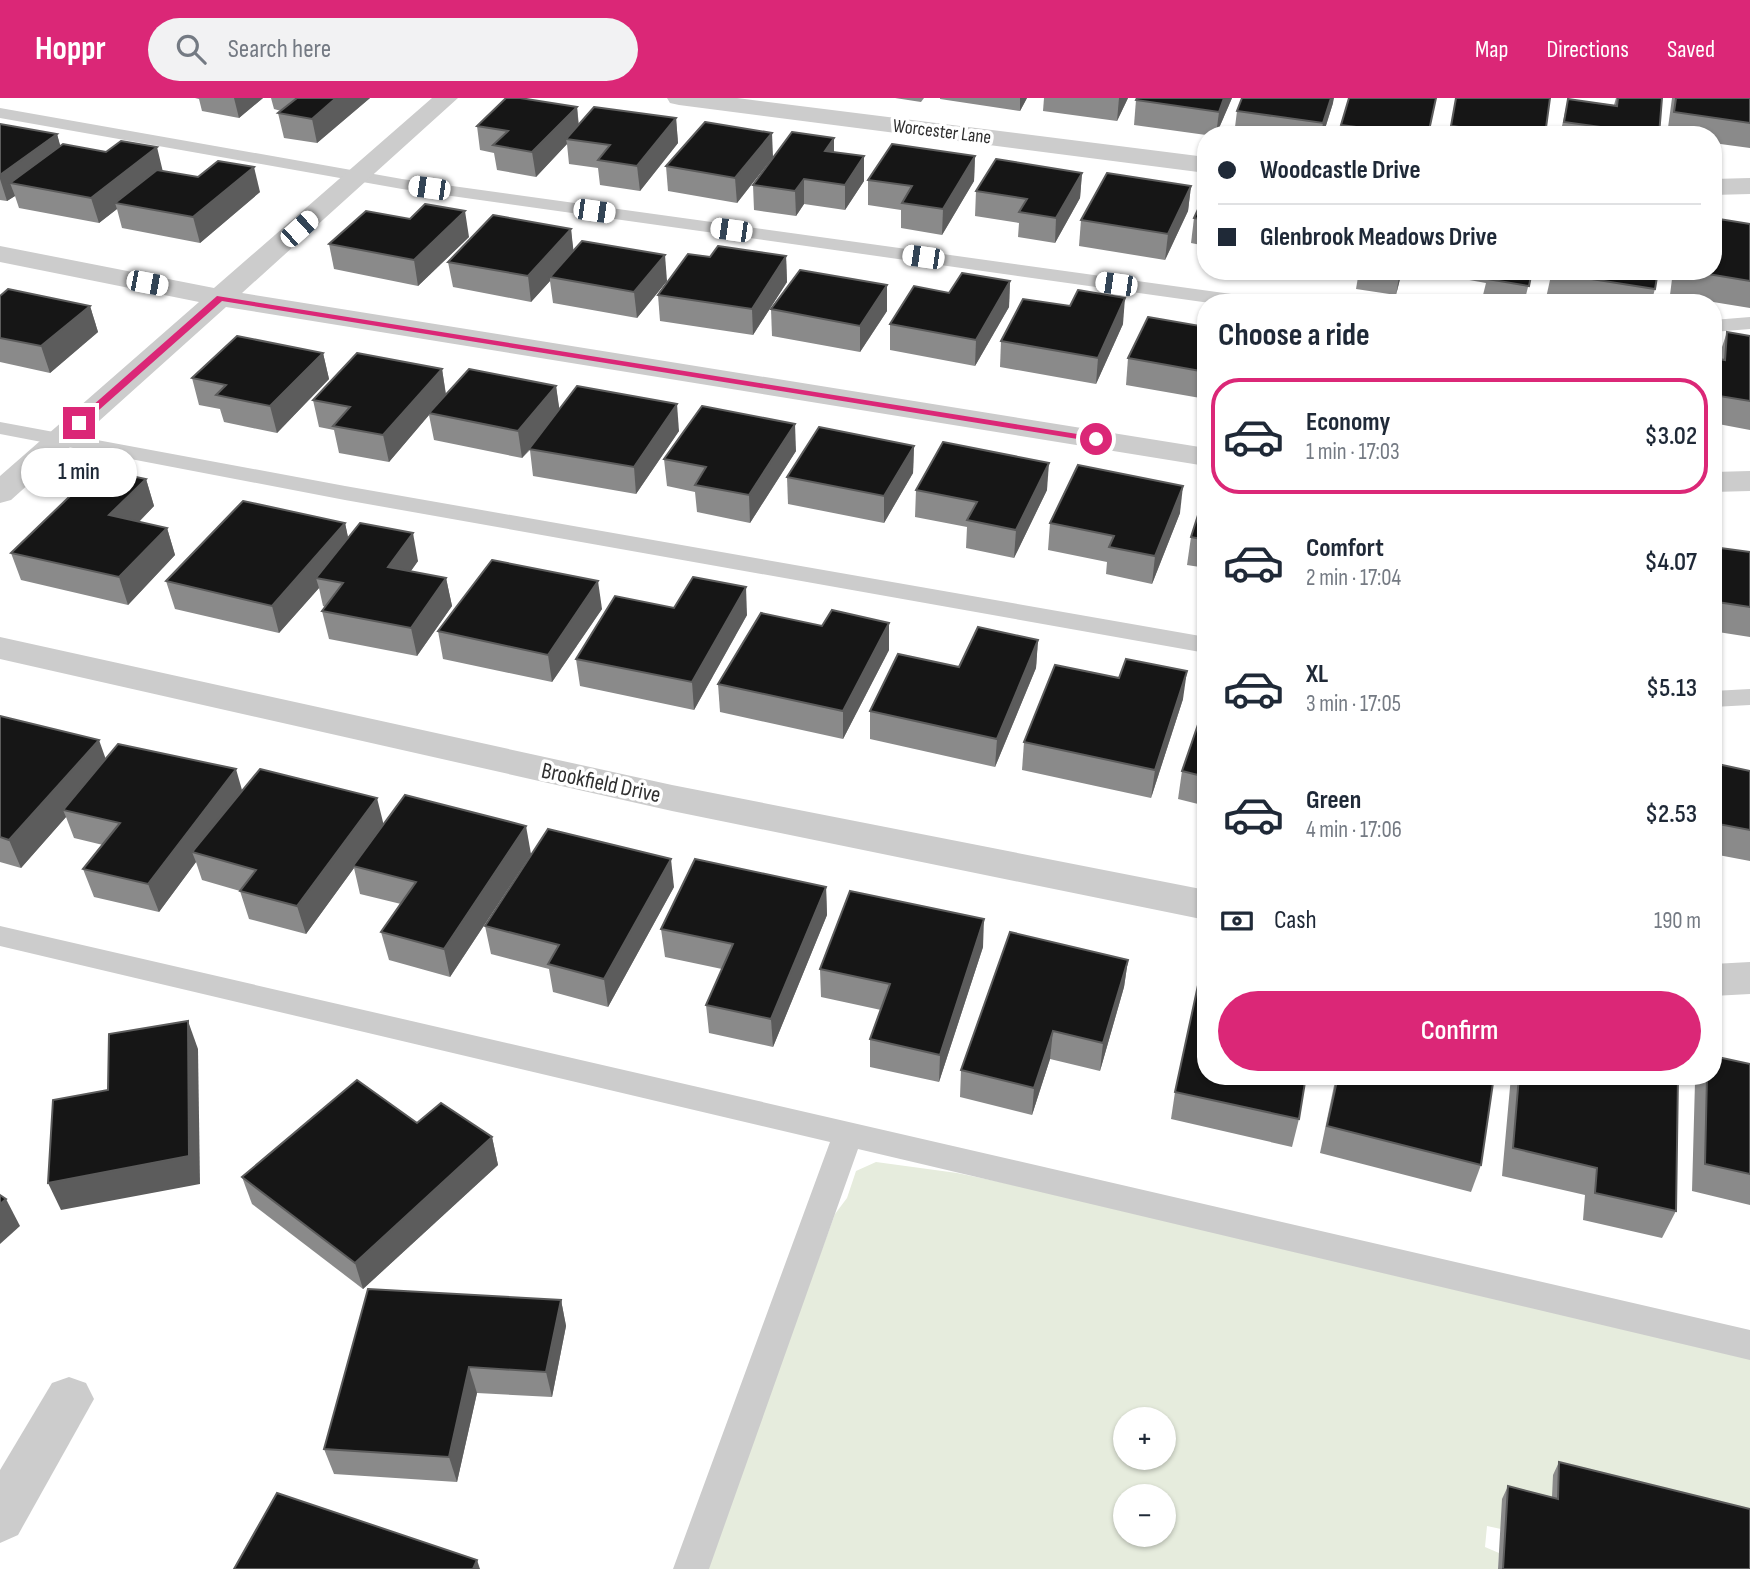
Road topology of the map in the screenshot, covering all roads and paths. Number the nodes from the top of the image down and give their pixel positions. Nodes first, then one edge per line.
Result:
1 (446, 98) edge
2 (679, 98) edge
3 (0, 113) edge
4 (1197, 164) edge
5 (357, 176) junction
6 (1750, 186) edge
7 (1722, 187) edge
8 (0, 254) edge
9 (1197, 295) edge
10 (220, 298) junction
11 (1750, 323) edge
12 (1722, 325) edge
13 (0, 428) edge
14 (58, 441) junction
15 (1197, 456) edge
16 (1750, 481) edge
17 (1722, 482) edge
18 (0, 493) edge
19 (1197, 643) edge
20 (0, 648) edge
21 (1750, 697) edge
22 (1722, 699) edge
23 (1197, 903) edge
24 (0, 936) edge
25 (1750, 978) edge
26 (1722, 980) edge
27 (847, 1136) junction
28 (1750, 1345) edge
29 (69, 1399) dead end
30 (0, 1518) edge
31 (691, 1569) edge

1 - 5 street
2 - 4 street, Worcester Lane
3 - 5 lane
5 - 9 lane
5 - 10 street
6 - 7 street
8 - 10 street
10 - 14 street
10 - 15 street
11 - 12 lane
13 - 14 lane
14 - 18 street
14 - 19 lane
16 - 17 street
20 - 23 street, Brookfield Drive
21 - 22 lane
24 - 27 lane
25 - 26 street
27 - 28 lane
27 - 31 lane
29 - 30 street

